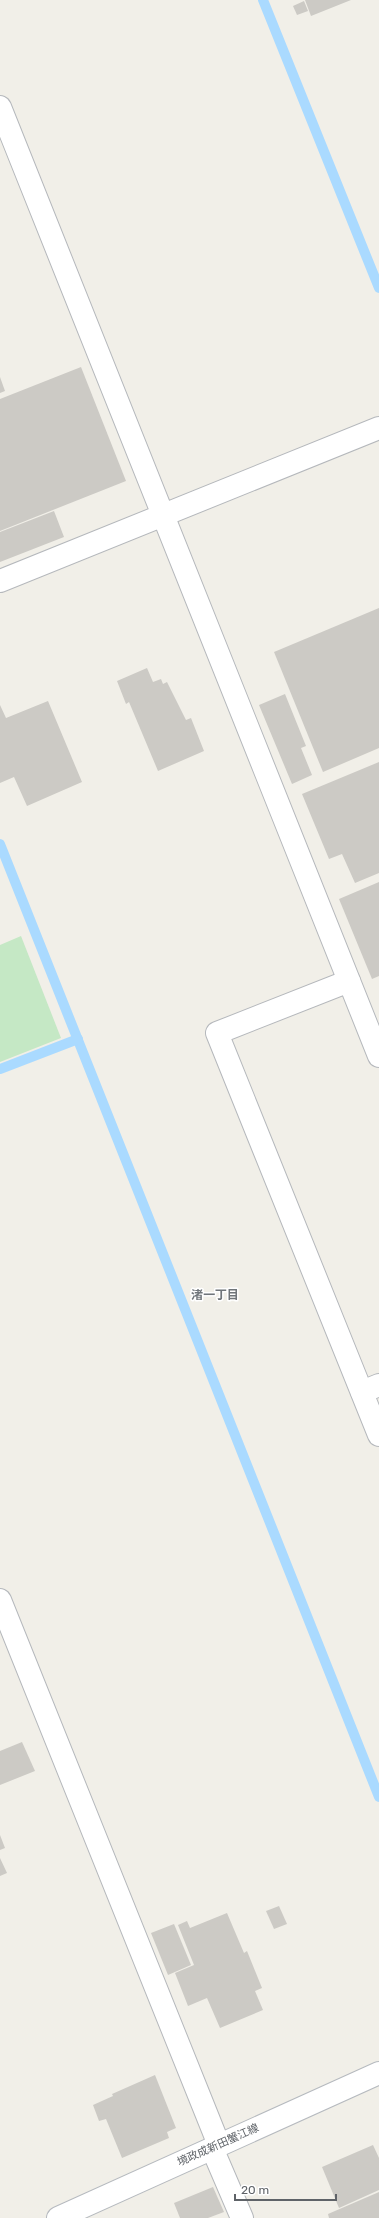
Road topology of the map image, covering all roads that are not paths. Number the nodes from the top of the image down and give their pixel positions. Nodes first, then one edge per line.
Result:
1 (0, 107) edge
2 (379, 428) edge
3 (162, 515) junction
4 (0, 581) edge
5 (349, 981) junction
6 (379, 1056) edge
7 (370, 1389) edge
8 (379, 1435) edge
9 (0, 1600) edge
10 (379, 2073) edge
11 (215, 2147) junction
12 (58, 2218) edge
13 (242, 2218) edge

1 - 3 street
2 - 3 street
3 - 4 street
3 - 5 street
5 - 6 street
5 - 7 street
7 - 8 street
9 - 11 street
10 - 11 street, 境政成新田蟹江線
11 - 12 street, 境政成新田蟹江線
11 - 13 street

